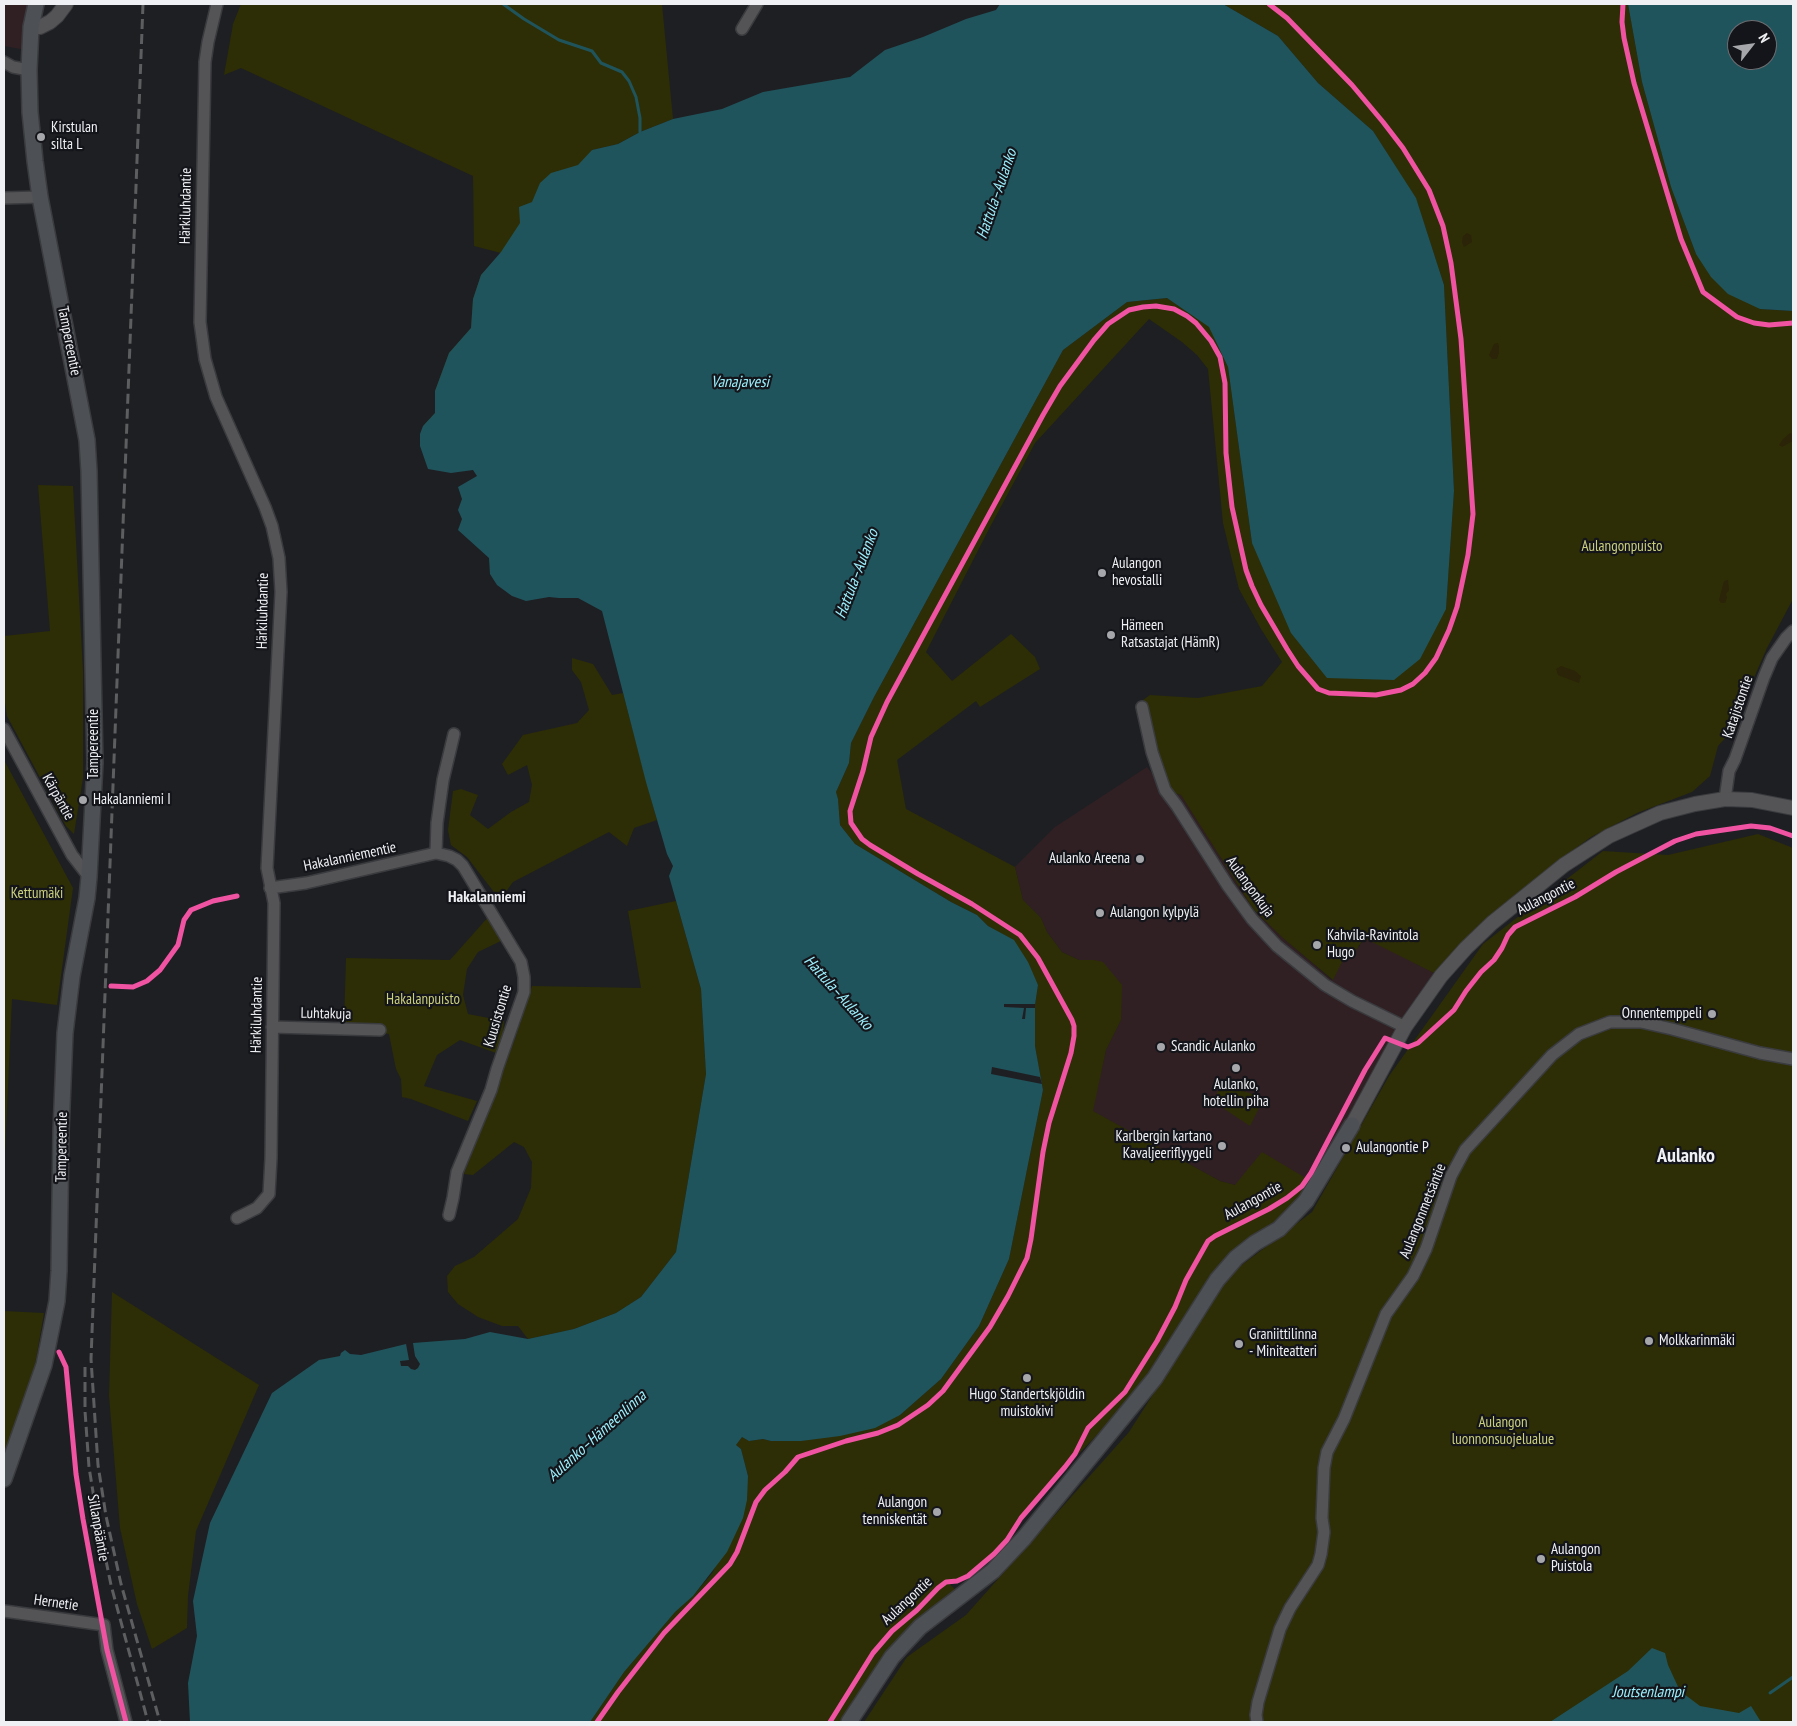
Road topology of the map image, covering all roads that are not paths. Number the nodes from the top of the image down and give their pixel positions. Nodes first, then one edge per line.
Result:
1 (36, 4) edge
2 (66, 4) edge
3 (217, 4) edge
4 (757, 4) edge
5 (32, 27) junction
6 (742, 29) dead end
7 (4, 62) edge
8 (28, 70) junction
9 (40, 197) junction
10 (4, 198) edge
11 (1793, 631) edge
12 (1142, 707) dead end
13 (4, 729) edge
14 (454, 734) dead end
15 (1725, 799) junction
16 (1793, 808) edge
17 (436, 853) junction
18 (89, 876) junction
19 (270, 888) junction
20 (272, 1027) junction
21 (1404, 1027) junction
22 (380, 1030) dead end
23 (1793, 1059) edge
24 (1352, 1126) joint
25 (449, 1215) dead end
26 (237, 1218) dead end
27 (4, 1479) edge
28 (4, 1611) edge
29 (126, 1722) edge
30 (849, 1722) edge
31 (1257, 1722) edge

1 - 5 main road, Tampereentie
2 - 5 street
3 - 19 street, Härkiluhdantie
4 - 6 street
5 - 8 main road, Tampereentie
7 - 8 street
8 - 9 main road, Tampereentie
9 - 10 street
9 - 18 main road, Tampereentie
11 - 15 street, Katajistontie
12 - 21 street, Aulangonkuja
13 - 18 street, Kärpäntie
14 - 17 street
15 - 16 street, Aulangontie
15 - 21 street, Aulangontie
17 - 19 street, Hakalanniementie
17 - 25 street, Kuusistontie
18 - 27 main road, Tampereentie
19 - 20 street, Härkiluhdantie
20 - 22 street, Luhtakuja
20 - 26 street, Härkiluhdantie
21 - 24 street, Aulangontie
23 - 31 street, Aulangonmetsäntie
24 - 30 main road, Aulangontie
28 - 29 street, Hernetie

